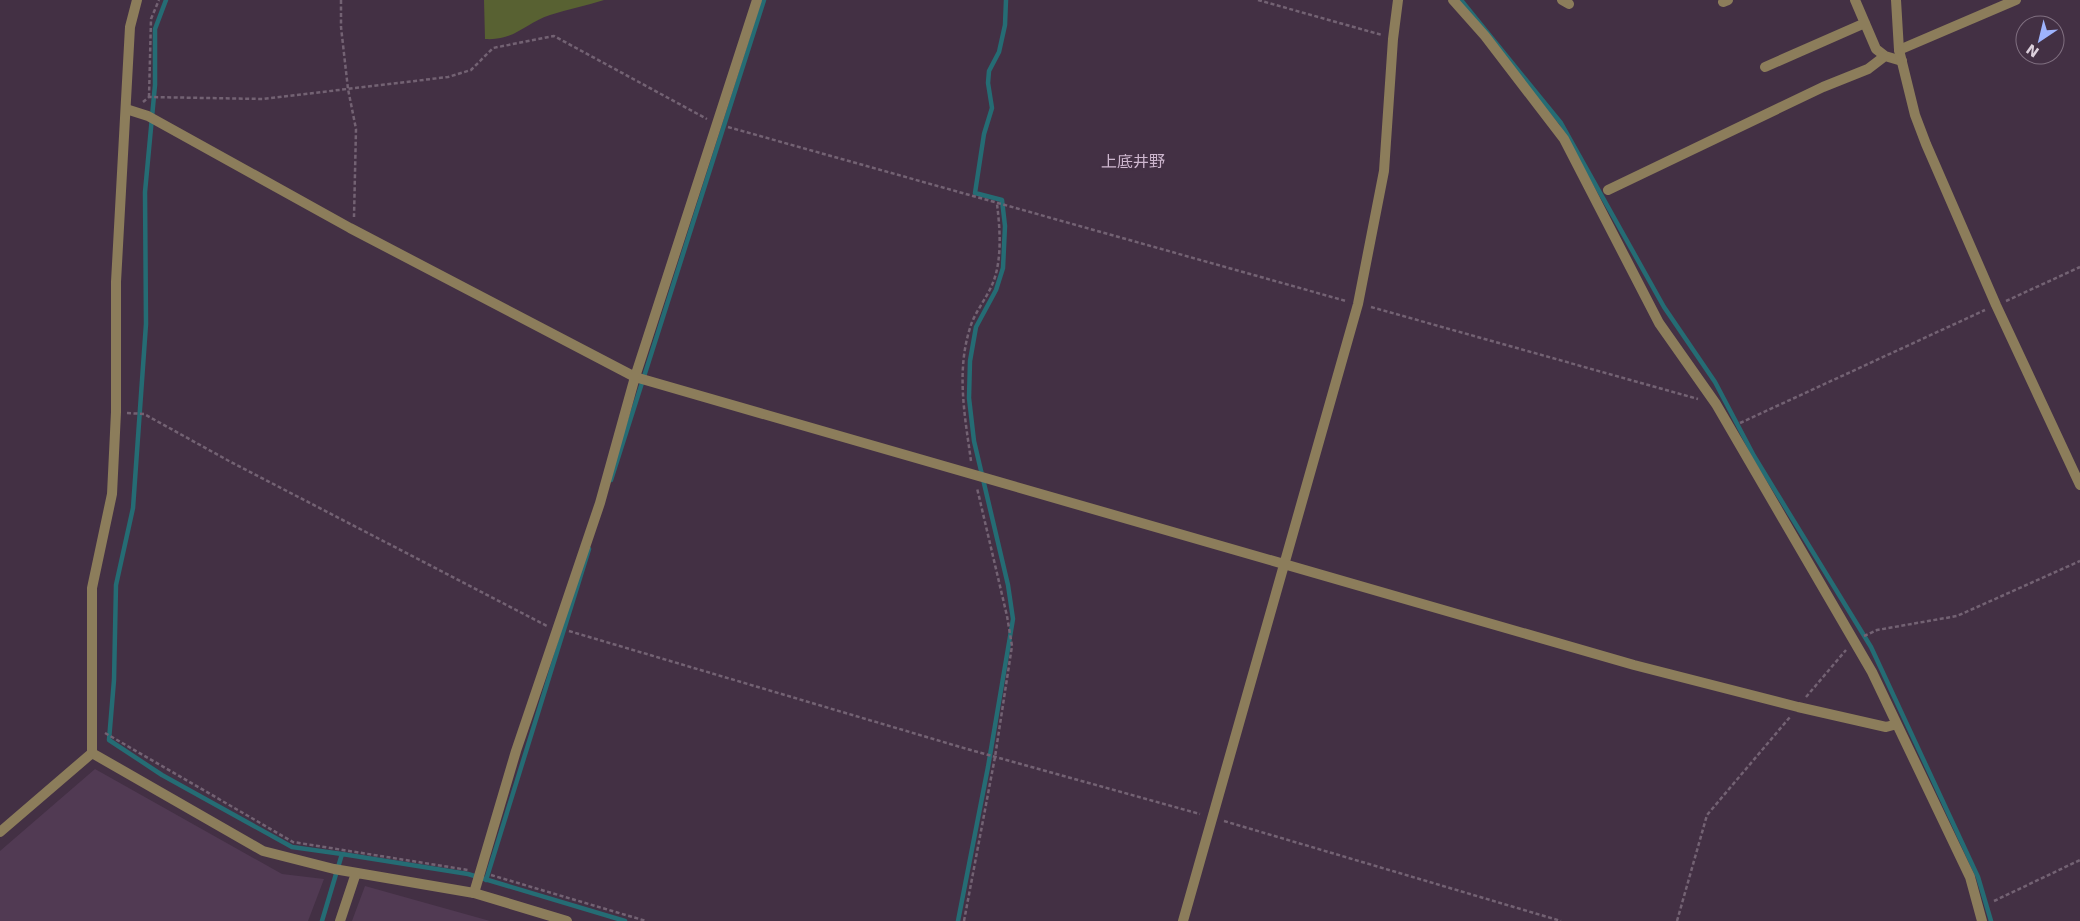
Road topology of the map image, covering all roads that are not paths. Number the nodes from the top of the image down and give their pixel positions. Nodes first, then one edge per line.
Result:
1 (137, 0) edge
2 (757, 0) edge
3 (1398, 0) edge
4 (1453, 0) edge
5 (1854, 0) edge
6 (1896, 0) edge
7 (2016, 0) edge
8 (1865, 23) junction
9 (1899, 50) junction
10 (1884, 56) junction
11 (1902, 61) junction
12 (1765, 67) dead end
13 (129, 110) junction
14 (1608, 190) dead end
15 (635, 377) junction
16 (2080, 485) edge
17 (1285, 564) junction
18 (1897, 724) junction
19 (92, 753) junction
20 (0, 832) edge
21 (356, 874) junction
22 (474, 893) junction
23 (340, 921) edge
24 (567, 921) edge
25 (1183, 921) edge
26 (1982, 921) edge

1 - 13 street
2 - 15 street
3 - 17 street
4 - 18 street
5 - 8 street
6 - 9 street
7 - 9 street
8 - 10 street
8 - 12 street
9 - 11 street
10 - 11 street
10 - 14 street
11 - 16 street
13 - 15 street
13 - 19 street
15 - 17 street
15 - 22 street
17 - 18 street
17 - 25 street
18 - 26 street
19 - 20 street
19 - 21 street
21 - 22 street
21 - 23 street
22 - 24 street

